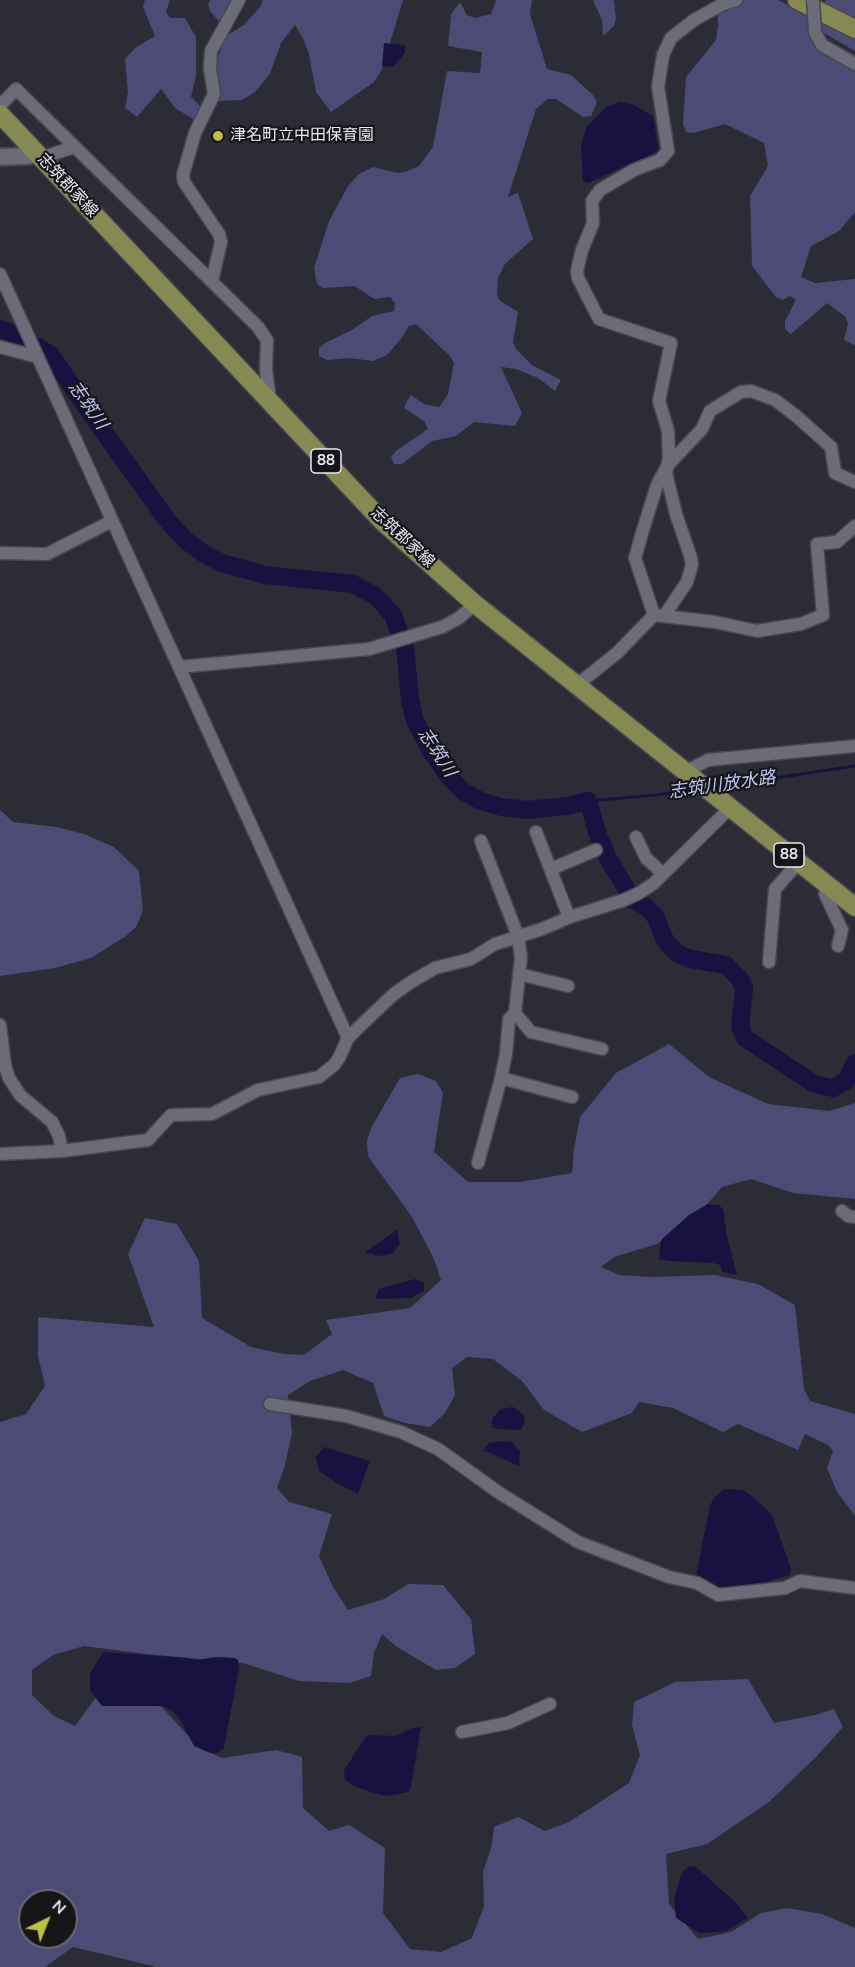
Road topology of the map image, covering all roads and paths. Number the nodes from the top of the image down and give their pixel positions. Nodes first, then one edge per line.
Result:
1 (239, 0) edge
2 (736, 0) edge
3 (797, 0) edge
4 (813, 0) edge
5 (855, 29) edge
6 (855, 64) edge
7 (0, 106) edge
8 (0, 114) edge
9 (74, 147) junction
10 (39, 156) junction
11 (0, 158) edge
12 (0, 274) edge
13 (212, 280) junction
14 (0, 347) edge
15 (37, 355) junction
16 (270, 400) junction
17 (667, 466) junction
18 (855, 482) edge
19 (112, 521) junction
20 (855, 526) edge
21 (0, 553) edge
22 (475, 604) junction
23 (659, 615) junction
24 (179, 668) junction
25 (577, 685) junction
26 (855, 746) edge
27 (685, 772) junction
28 (727, 806) junction
29 (536, 832) dead end
30 (636, 837) dead end
31 (481, 841) dead end
32 (596, 850) dead end
33 (799, 862) junction
34 (551, 869) junction
35 (663, 874) junction
36 (829, 886) junction
37 (855, 907) edge
38 (569, 917) junction
39 (518, 936) junction
40 (838, 946) dead end
41 (769, 963) dead end
42 (519, 974) junction
43 (568, 986) dead end
44 (515, 1013) junction
45 (0, 1025) edge
46 (348, 1038) junction
47 (602, 1049) dead end
48 (501, 1078) junction
49 (573, 1097) dead end
50 (62, 1151) junction
51 (0, 1154) edge
52 (478, 1163) dead end
53 (842, 1211) dead end
54 (855, 1217) edge
55 (270, 1404) dead end
56 (855, 1588) edge
57 (550, 1704) dead end
58 (462, 1732) dead end

1 - 13 street
2 - 17 street
3 - 5 main road
4 - 6 street, bridge
7 - 9 street
8 - 10 main road, 志筑郡家線 / 88
9 - 10 street
9 - 13 street
10 - 11 main road
10 - 16 main road, 志筑郡家線 / 88
12 - 15 street
13 - 16 street
14 - 15 street
15 - 19 street
16 - 22 main road, 志筑郡家線 / 88
17 - 18 street
17 - 23 street
17 - 23 street
19 - 21 street
19 - 24 street
20 - 23 street
22 - 24 street
22 - 25 main road, 志筑郡家線 / 88
23 - 25 street
24 - 46 street
25 - 27 main road, 志筑郡家線 / 88
26 - 27 street
27 - 28 main road, 志筑郡家線 / 88
28 - 33 main road, 志筑郡家線 / 88
28 - 35 street
29 - 34 street
30 - 35 street
31 - 39 street
32 - 34 street
33 - 36 main road, 志筑郡家線 / 88
33 - 41 street
34 - 38 street
35 - 38 street
36 - 37 main road, 志筑郡家線 / 88
36 - 40 street
38 - 39 street
39 - 42 street
39 - 46 street
42 - 43 street
42 - 44 street
44 - 47 street
44 - 48 street
45 - 50 street
46 - 50 street
48 - 49 street
48 - 52 street
50 - 51 street
53 - 54 street
55 - 56 street
57 - 58 street

